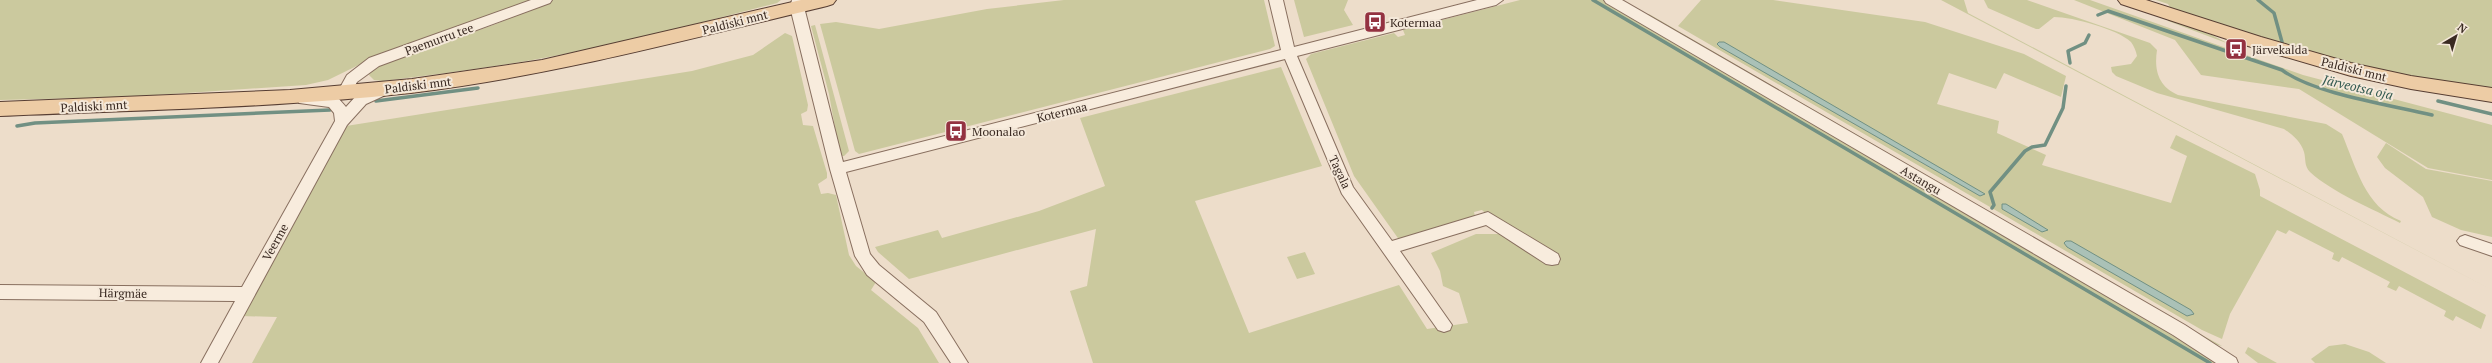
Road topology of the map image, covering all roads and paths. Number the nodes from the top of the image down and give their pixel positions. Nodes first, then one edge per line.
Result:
1 (545, 0) edge
2 (827, 0) edge
3 (1276, 0) edge
4 (1496, 0) edge
5 (1612, 0) edge
6 (2127, 0) edge
7 (798, 4) edge
8 (1289, 53) junction
9 (386, 88) junction
10 (344, 93) junction
11 (2492, 95) edge
12 (290, 97) junction
13 (0, 109) edge
14 (342, 121) junction
15 (838, 169) junction
16 (2465, 241) dead end
17 (1389, 248) junction
18 (2492, 250) edge
19 (1552, 259) dead end
20 (0, 292) edge
21 (246, 294) junction
22 (1444, 325) dead end
23 (209, 363) edge
24 (960, 363) edge
25 (2230, 363) edge

1 - 10 street, Paemurru tee
2 - 7 main road, Paldiski mnt
3 - 8 street, Tagala
4 - 8 street, Kotermaa
5 - 25 street, Astangu
6 - 11 main road, Paldiski mnt
7 - 9 main road, Paldiski mnt
7 - 15 street
8 - 15 street, Kotermaa
8 - 17 street, Tagala
9 - 10 main road, Paldiski mnt
9 - 14 street, Veerme
10 - 12 main road, Paldiski mnt
12 - 13 main road, Paldiski mnt
12 - 14 street
14 - 21 street, Veerme
15 - 24 street
16 - 18 street
17 - 19 street
17 - 22 street, Tagala
20 - 21 street, Härgmäe
21 - 23 street, Veerme

